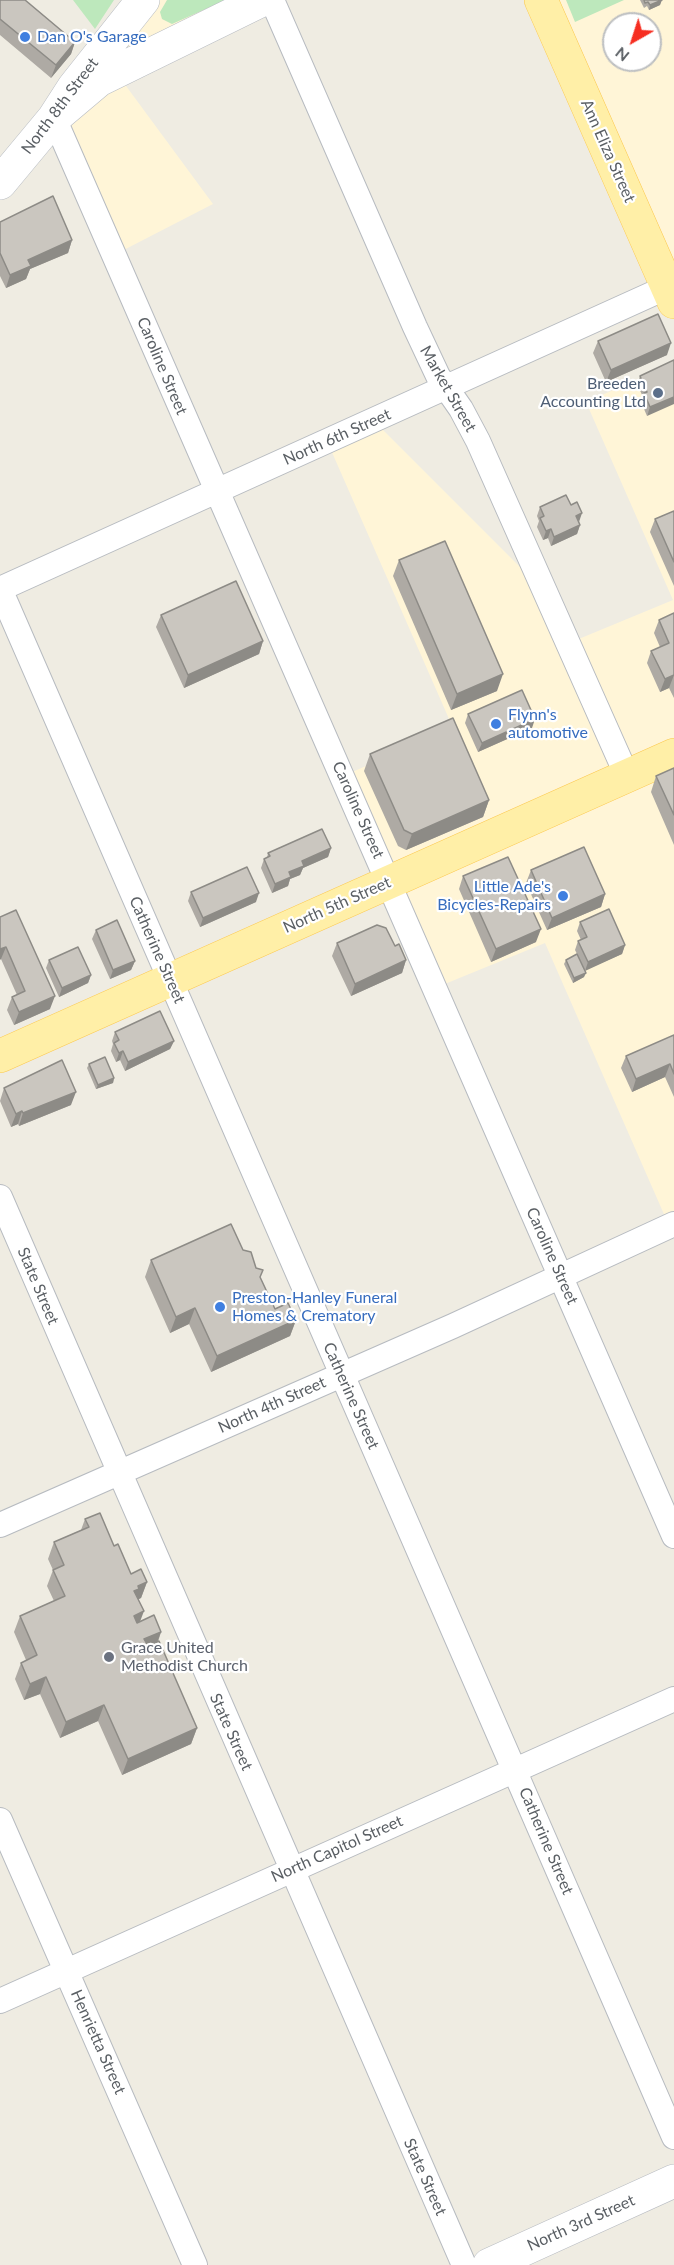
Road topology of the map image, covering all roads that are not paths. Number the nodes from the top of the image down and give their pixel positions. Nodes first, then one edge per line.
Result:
1 (143, 0) edge
2 (262, 0) edge
3 (272, 0) edge
4 (541, 0) edge
5 (54, 118) junction
6 (0, 183) edge
7 (672, 291) edge
8 (446, 388) junction
9 (216, 490) junction
10 (0, 589) edge
11 (674, 755) edge
12 (627, 776) junction
13 (390, 882) junction
14 (170, 980) junction
15 (0, 1056) edge
16 (0, 1197) edge
17 (674, 1224) edge
18 (561, 1275) junction
19 (342, 1374) junction
20 (119, 1474) junction
21 (0, 1525) edge
22 (674, 1536) edge
23 (674, 1699) edge
24 (515, 1770) junction
25 (0, 1820) edge
26 (291, 1870) junction
27 (67, 1972) junction
28 (0, 2001) edge
29 (674, 2137) edge
30 (674, 2181) edge
31 (195, 2265) edge
32 (464, 2265) edge
33 (489, 2265) edge

1 - 5 street, North 8th Street
2 - 5 street
3 - 8 street, Market Street
4 - 7 main road, Ann Eliza Street
5 - 6 street, North 8th Street
5 - 9 street, Caroline Street
7 - 8 street, North 6th Street
8 - 9 street, North 6th Street
8 - 12 street, Market Street
9 - 10 street, North 6th Street
9 - 13 street, Caroline Street
10 - 14 street, Catherine Street
11 - 12 main road, North 5th Street
12 - 13 main road, North 5th Street
13 - 14 main road, North 5th Street
13 - 18 street, Caroline Street
14 - 15 main road, North 5th Street
14 - 19 street, Catherine Street
16 - 20 street, State Street
17 - 18 street, North 4th Street
18 - 19 street, North 4th Street
18 - 22 street, Caroline Street
19 - 20 street, North 4th Street
19 - 24 street, Catherine Street
20 - 21 street, North 4th Street
20 - 26 street, State Street
23 - 24 street, North Capitol Street
24 - 26 street, North Capitol Street
24 - 29 street, Catherine Street
25 - 27 street, Henrietta Street
26 - 27 street, North Capitol Street
26 - 32 street, State Street
27 - 28 street, North Capitol Street
27 - 31 street, Henrietta Street
30 - 33 street, North 3rd Street

